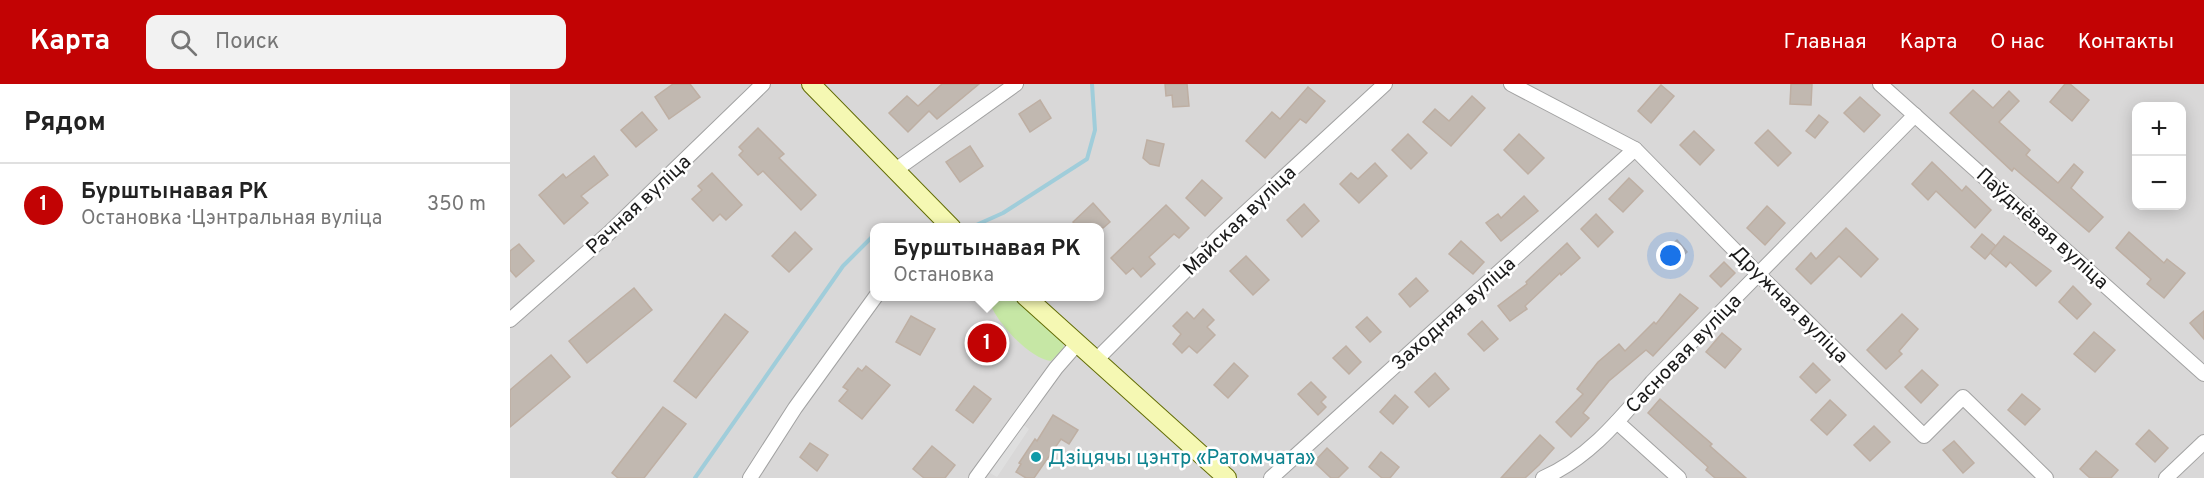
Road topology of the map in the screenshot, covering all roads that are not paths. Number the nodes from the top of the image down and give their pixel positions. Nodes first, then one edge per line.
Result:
1 (763, 84) edge
2 (811, 84) edge
3 (1016, 84) edge
4 (1385, 84) edge
5 (1511, 84) edge
6 (1880, 84) edge
7 (1915, 115) junction
8 (1635, 149) junction
9 (894, 171) junction
10 (947, 223) edge
11 (1759, 275) junction
12 (873, 301) edge
13 (1030, 301) edge
14 (510, 320) edge
15 (1077, 344) junction
16 (1096, 360) junction
17 (2204, 374) edge
18 (1617, 422) junction
19 (2204, 442) edge
20 (750, 478) edge
21 (976, 478) edge
22 (1227, 478) edge
23 (1271, 478) edge
24 (1543, 478) edge
25 (1679, 478) edge
26 (2046, 478) edge
27 (2166, 478) edge

1 - 14 street, Рачная вуліца
2 - 9 street
3 - 9 street
4 - 16 street, Майская вуліца
5 - 8 street, Дружная вуліца
6 - 7 street, Паўднёвая вуліца
7 - 11 street, Сасновая вуліца
7 - 17 street, Паўднёвая вуліца
8 - 11 street, Дружная вуліца
8 - 23 street, Заходняя вуліца
9 - 10 street
11 - 18 street, Сасновая вуліца
11 - 26 street, Дружная вуліца
12 - 20 street
13 - 15 street
15 - 16 street
15 - 21 street
16 - 22 street
18 - 24 street, Сасновая вуліца
18 - 25 street
19 - 27 street

